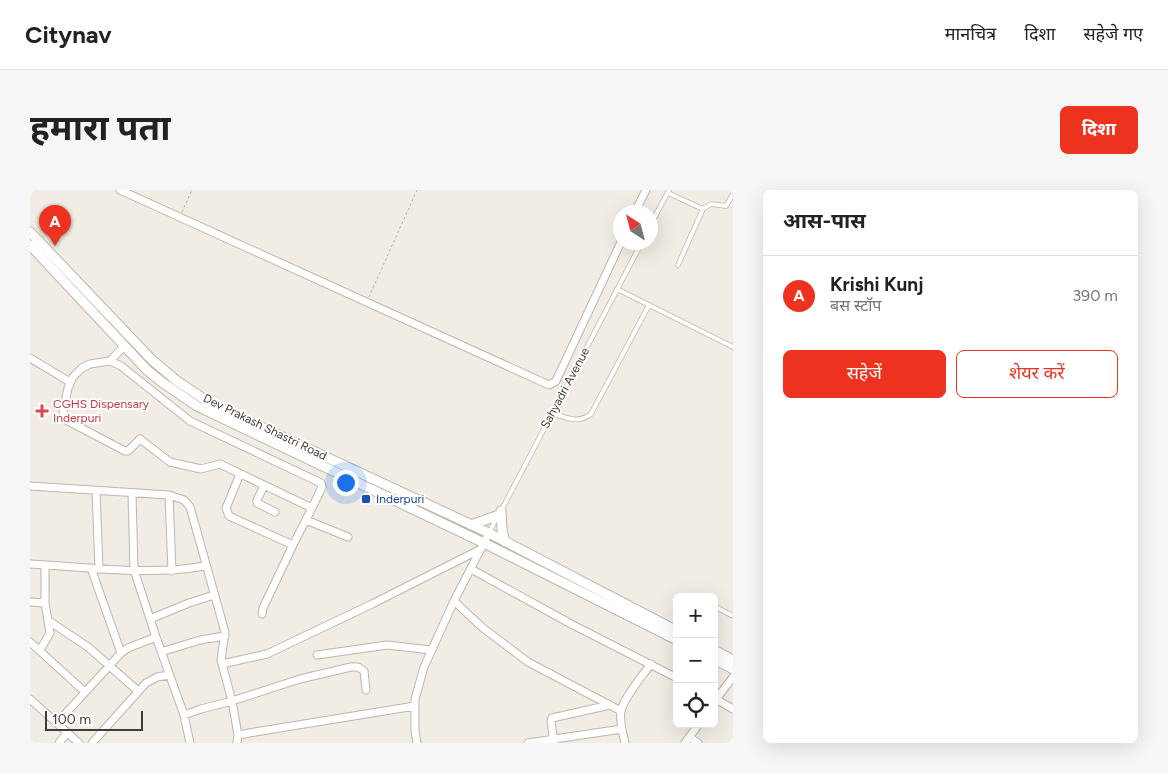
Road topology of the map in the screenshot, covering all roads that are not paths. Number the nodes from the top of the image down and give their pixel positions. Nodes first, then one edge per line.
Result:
1 (120, 190) edge
2 (646, 190) edge
3 (669, 192) edge
4 (733, 194) edge
5 (638, 205) edge
6 (702, 209) junction
7 (658, 212) edge
8 (30, 232) edge
9 (30, 246) edge
10 (617, 250) edge
11 (638, 250) edge
12 (678, 266) dead end
13 (618, 289) junction
14 (649, 305) junction
15 (124, 346) junction
16 (733, 347) edge
17 (30, 358) edge
18 (110, 360) junction
19 (70, 382) junction
20 (552, 413) junction
21 (240, 474) junction
22 (30, 486) edge
23 (264, 486) junction
24 (96, 490) junction
25 (132, 494) junction
26 (169, 495) junction
27 (312, 508) junction
28 (275, 512) dead end
29 (500, 513) junction
30 (306, 520) junction
31 (471, 524) junction
32 (489, 533) junction
33 (348, 537) dead end
34 (505, 542) junction
35 (293, 545) junction
36 (482, 546) junction
37 (30, 564) edge
38 (45, 564) junction
39 (205, 566) junction
40 (95, 568) junction
41 (471, 568) junction
42 (134, 570) junction
43 (172, 571) junction
44 (214, 595) junction
45 (454, 601) junction
46 (30, 602) edge
47 (45, 603) junction
48 (718, 608) edge
49 (262, 614) dead end
50 (733, 616) edge
51 (150, 619) junction
52 (49, 621) junction
53 (673, 629) edge
54 (225, 636) junction
55 (156, 637) junction
56 (673, 638) edge
57 (30, 642) edge
58 (40, 650) junction
59 (431, 650) junction
60 (161, 652) junction
61 (718, 652) edge
62 (121, 653) junction
63 (316, 655) dead end
64 (733, 660) edge
65 (718, 661) edge
66 (222, 664) junction
67 (651, 664) junction
68 (109, 666) junction
69 (733, 669) edge
70 (169, 675) junction
71 (673, 676) edge
72 (733, 677) edge
73 (366, 690) dead end
74 (138, 691) junction
75 (85, 692) junction
76 (718, 696) edge
77 (30, 698) edge
78 (232, 702) junction
79 (718, 702) edge
80 (415, 706) junction
81 (610, 706) junction
82 (733, 709) edge
83 (621, 711) junction
84 (184, 715) junction
85 (57, 723) junction
86 (696, 728) edge
87 (622, 729) junction
88 (67, 733) junction
89 (237, 739) edge
90 (687, 740) edge
91 (553, 741) edge
92 (59, 743) edge
93 (79, 743) edge
94 (92, 743) edge
95 (190, 743) edge
96 (417, 743) edge
97 (528, 743) edge
98 (625, 743) edge
99 (698, 743) edge

1 - 10 street
2 - 5 street
3 - 6 lane
3 - 7 lane
4 - 6 lane
6 - 12 lane
8 - 31 street, Dev Prakash Shastri Road
9 - 15 street, Dev Prakash Shastri Road
11 - 13 lane, Sahyadri Avenue
13 - 14 lane
13 - 20 lane, Sahyadri Avenue
14 - 16 lane
14 - 20 lane
15 - 18 street
15 - 36 street, Dev Prakash Shastri Road
17 - 19 street
18 - 19 street
18 - 27 street
19 - 21 street
20 - 29 lane, Sahyadri Avenue
21 - 23 street
21 - 35 street
22 - 24 street
23 - 27 street
23 - 28 street
24 - 25 street
24 - 40 street
25 - 26 street
25 - 42 street
26 - 39 street
26 - 43 street
27 - 30 street
29 - 31 street
29 - 32 lane, Sahyadri Avenue
29 - 34 street
30 - 33 street
30 - 35 street
31 - 32 street, Dev Prakash Shastri Road
32 - 34 street, Dev Prakash Shastri Road
32 - 36 street
34 - 53 street, Dev Prakash Shastri Road
35 - 49 street
36 - 41 street
36 - 56 street, Dev Prakash Shastri Road
36 - 66 street
37 - 38 street
38 - 40 street
38 - 47 street
39 - 43 street
39 - 44 street
40 - 42 street
40 - 62 street
41 - 45 street
41 - 67 street
42 - 43 street
42 - 51 street
44 - 51 street
44 - 54 street
45 - 59 street
45 - 81 street
46 - 47 street
47 - 52 street
48 - 50 lane
51 - 55 street
52 - 58 street
52 - 68 street
54 - 60 street
54 - 66 street
55 - 60 street
55 - 62 street
57 - 58 street
58 - 75 street
59 - 63 street
59 - 80 street
60 - 70 street
61 - 64 street
62 - 68 street
65 - 69 street
66 - 78 street
67 - 71 street
67 - 83 street
68 - 74 street
68 - 75 street
70 - 74 street
70 - 84 street
72 - 76 street
73 - 78 street
74 - 94 street
75 - 85 street
77 - 85 street
78 - 84 street
78 - 89 street
79 - 82 street
80 - 89 street
80 - 96 street
81 - 83 street
81 - 91 street
83 - 87 street
84 - 95 street
85 - 88 street
86 - 90 street
87 - 91 street
87 - 98 street
88 - 92 street
88 - 93 street
90 - 99 street
91 - 97 street

